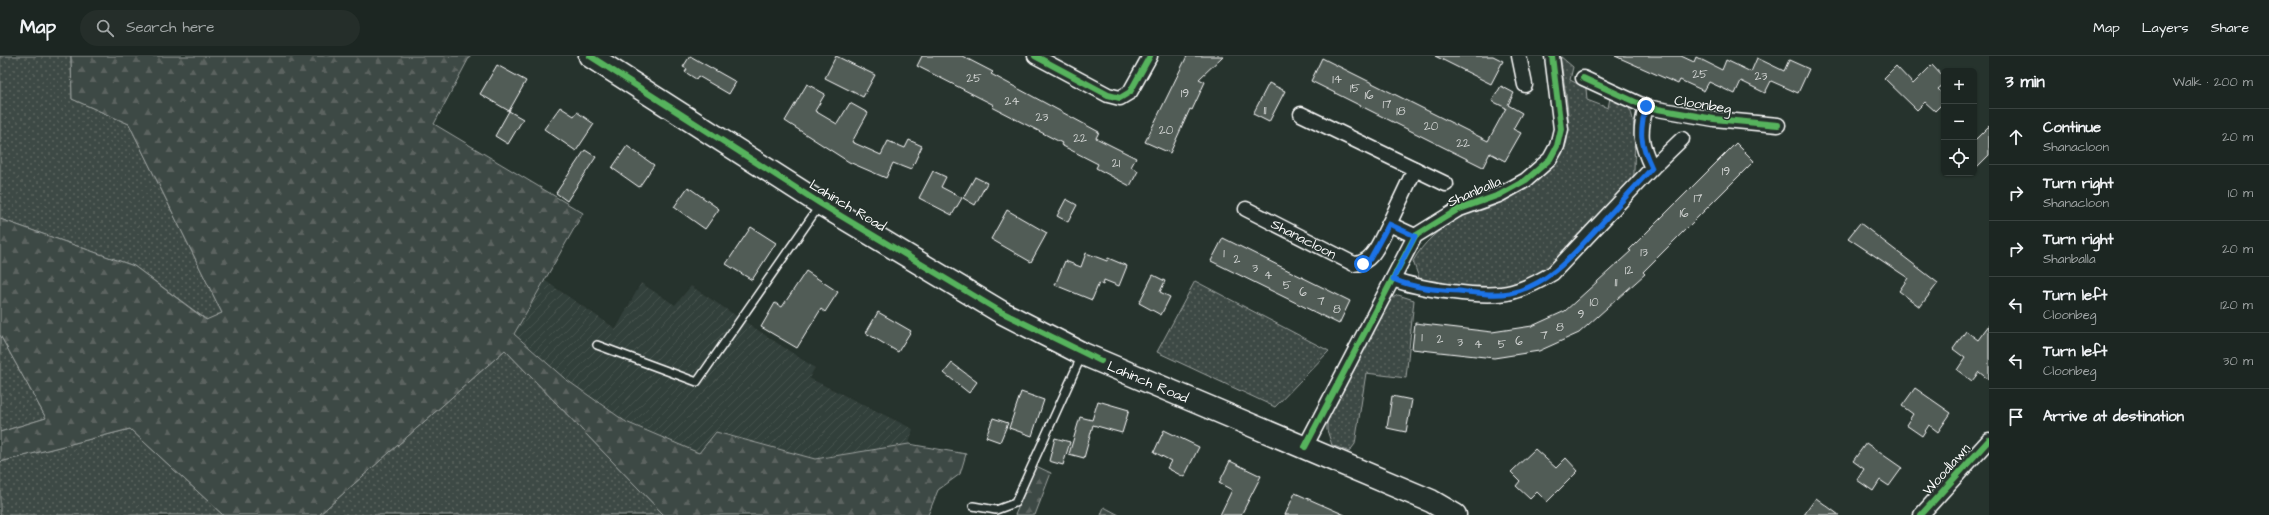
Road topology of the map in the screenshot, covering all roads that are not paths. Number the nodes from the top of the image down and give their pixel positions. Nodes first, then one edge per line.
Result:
1 (590, 56) edge
2 (1035, 56) edge
3 (1150, 56) edge
4 (1519, 56) edge
5 (1552, 56) edge
6 (1583, 78) dead end
7 (1525, 85) dead end
8 (1646, 106) junction
9 (1301, 114) dead end
10 (1778, 125) dead end
11 (1682, 139) dead end
12 (1652, 168) junction
13 (1415, 169) junction
14 (1446, 184) dead end
15 (821, 204) junction
16 (1246, 209) dead end
17 (1389, 224) junction
18 (1415, 236) junction
19 (1393, 279) junction
20 (597, 345) dead end
21 (1083, 354) junction
22 (1989, 440) edge
23 (1305, 447) junction
24 (973, 506) dead end
25 (1455, 515) edge
26 (1920, 515) edge

1 - 15 main road, Lahinch Road
2 - 3 street
4 - 7 street
5 - 18 street, Shanballa
6 - 8 street, Cloonbeg
8 - 10 street, Cloonbeg
8 - 12 street
9 - 13 street
11 - 12 street
12 - 19 street
13 - 14 street
13 - 17 street, Shanacloon
15 - 20 lane
15 - 21 main road, Lahinch Road
16 - 17 street, Shanacloon
17 - 18 street
18 - 19 street
19 - 23 street
21 - 23 main road, Lahinch Road
21 - 24 lane
22 - 26 street, Woodlawn
23 - 25 main road, Lahinch Road

